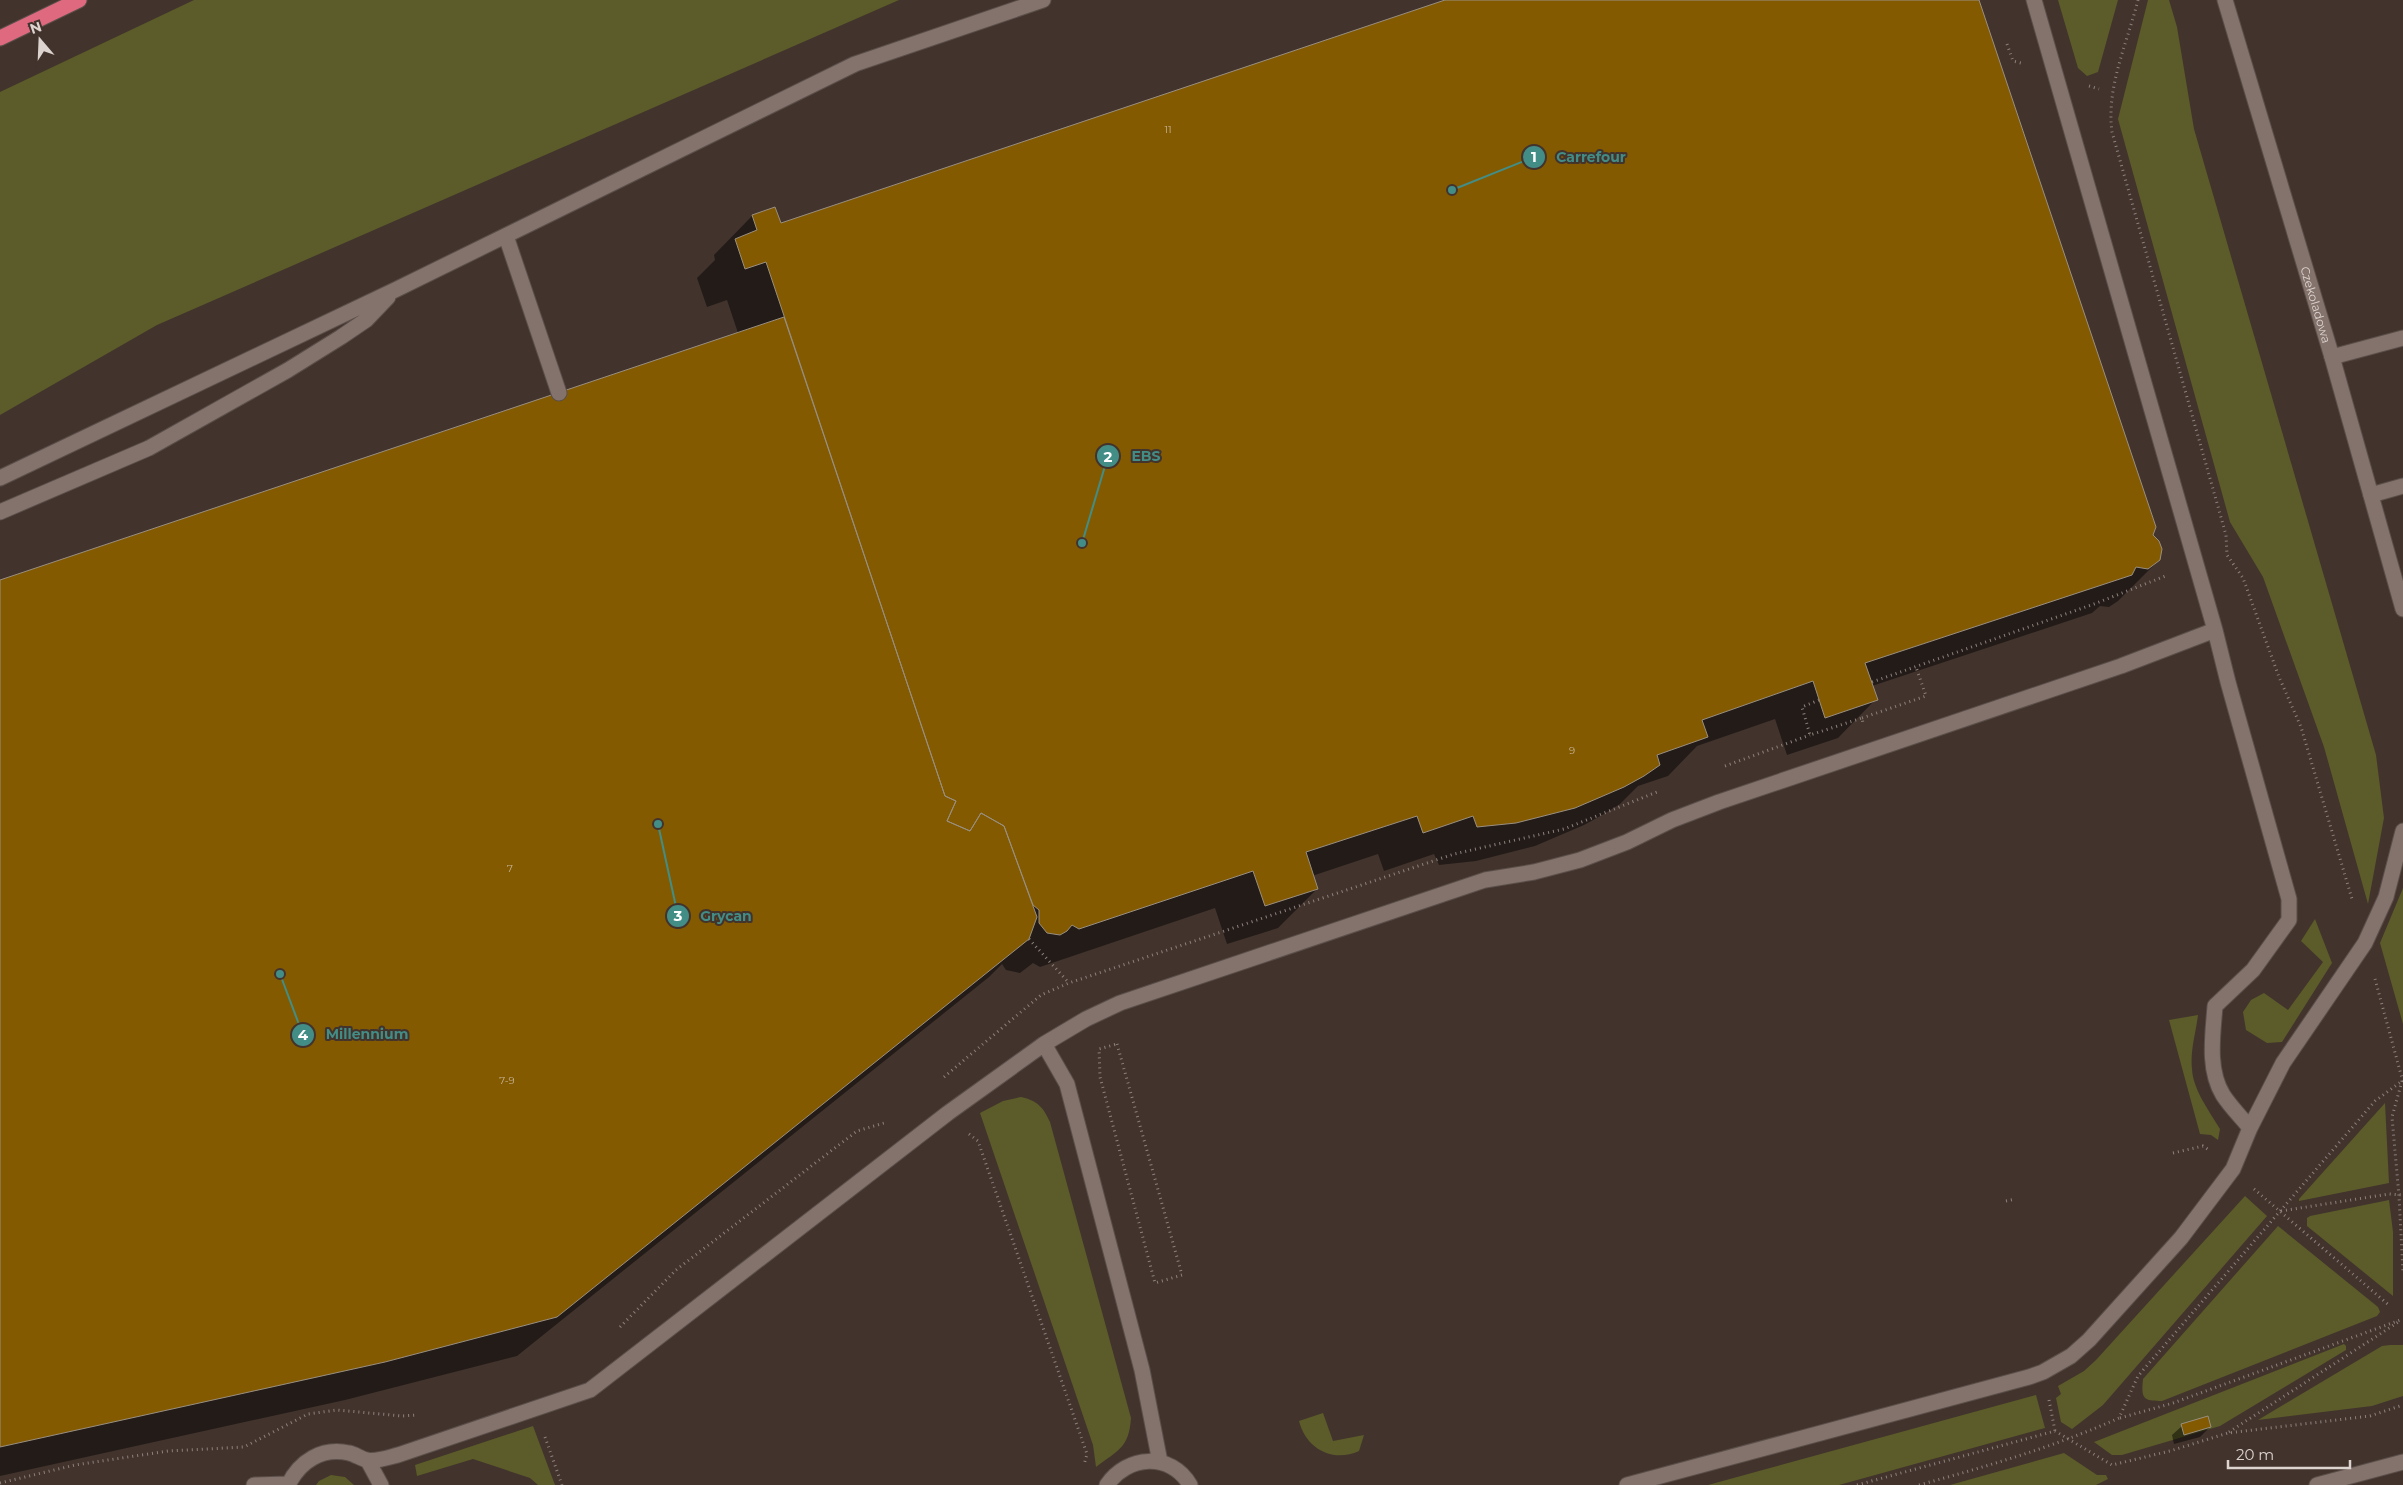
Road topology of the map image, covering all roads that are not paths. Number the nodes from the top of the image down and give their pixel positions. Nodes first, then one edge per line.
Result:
1 (78, 0) edge
2 (1043, 0) edge
3 (2034, 0) edge
4 (2225, 0) edge
5 (0, 38) edge
6 (506, 236) junction
7 (395, 290) junction
8 (2403, 338) edge
9 (2332, 358) junction
10 (559, 393) dead end
11 (0, 478) edge
12 (2403, 486) edge
13 (2371, 495) junction
14 (0, 512) edge
15 (2403, 609) edge
16 (2216, 630) junction
17 (2403, 831) edge
18 (1044, 1044) junction
19 (2250, 1128) junction
20 (368, 1461) junction
21 (1160, 1462) junction
22 (2403, 1462) edge
23 (288, 1484) edge
24 (254, 1485) edge
25 (381, 1485) edge
26 (1107, 1485) edge
27 (1190, 1485) edge
28 (1627, 1485) edge
29 (2317, 1485) edge

1 - 5 highway
2 - 6 street
3 - 16 street
4 - 9 street, Czekoladowa
6 - 7 street
6 - 10 street
7 - 11 street
7 - 14 street
8 - 9 street
9 - 13 street, Czekoladowa
12 - 13 street
13 - 15 street, Czekoladowa
16 - 18 street
16 - 19 street
17 - 19 street
18 - 20 street
18 - 21 street
19 - 28 street
20 - 23 street
20 - 25 street
21 - 26 street
21 - 27 street
22 - 29 street
23 - 24 street

